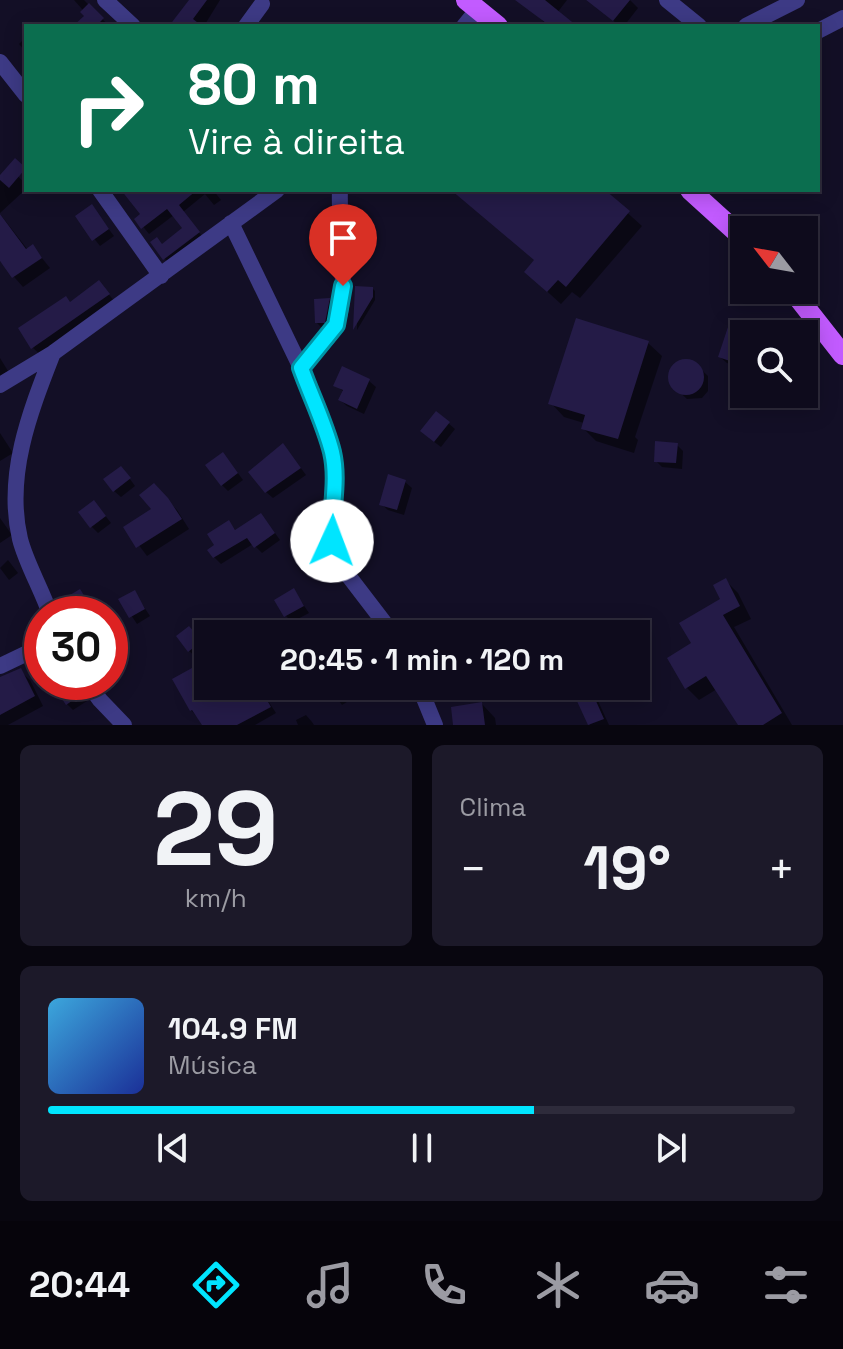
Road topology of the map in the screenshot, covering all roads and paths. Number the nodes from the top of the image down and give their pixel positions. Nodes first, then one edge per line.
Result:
1 (105, 0) edge
2 (667, 0) edge
3 (797, 0) edge
4 (262, 4) dead end
5 (472, 5) edge
6 (843, 18) edge
7 (131, 24) edge
8 (247, 24) edge
9 (465, 24) edge
10 (496, 24) edge
11 (697, 24) edge
12 (750, 24) edge
13 (820, 30) edge
14 (0, 62) edge
15 (24, 92) edge
16 (101, 192) edge
17 (271, 192) edge
18 (340, 192) edge
19 (692, 192) edge
20 (231, 223) junction
21 (730, 226) edge
22 (161, 276) junction
23 (803, 304) edge
24 (53, 353) junction
25 (843, 355) edge
26 (301, 368) junction
27 (0, 385) edge
28 (43, 596) edge
29 (382, 620) edge
30 (24, 655) edge
31 (0, 666) edge
32 (100, 700) edge
33 (425, 700) edge
34 (124, 725) edge
35 (435, 725) edge

1 - 7 street
2 - 11 street
3 - 12 street
4 - 8 street
5 - 9 street
5 - 10 main road
6 - 13 street
14 - 15 street
16 - 22 street
17 - 20 street
18 - 26 street
19 - 21 main road
20 - 22 street
20 - 26 street
22 - 24 street
23 - 25 main road
24 - 27 street
24 - 28 street
26 - 29 street
30 - 31 street
32 - 34 street
33 - 35 street

